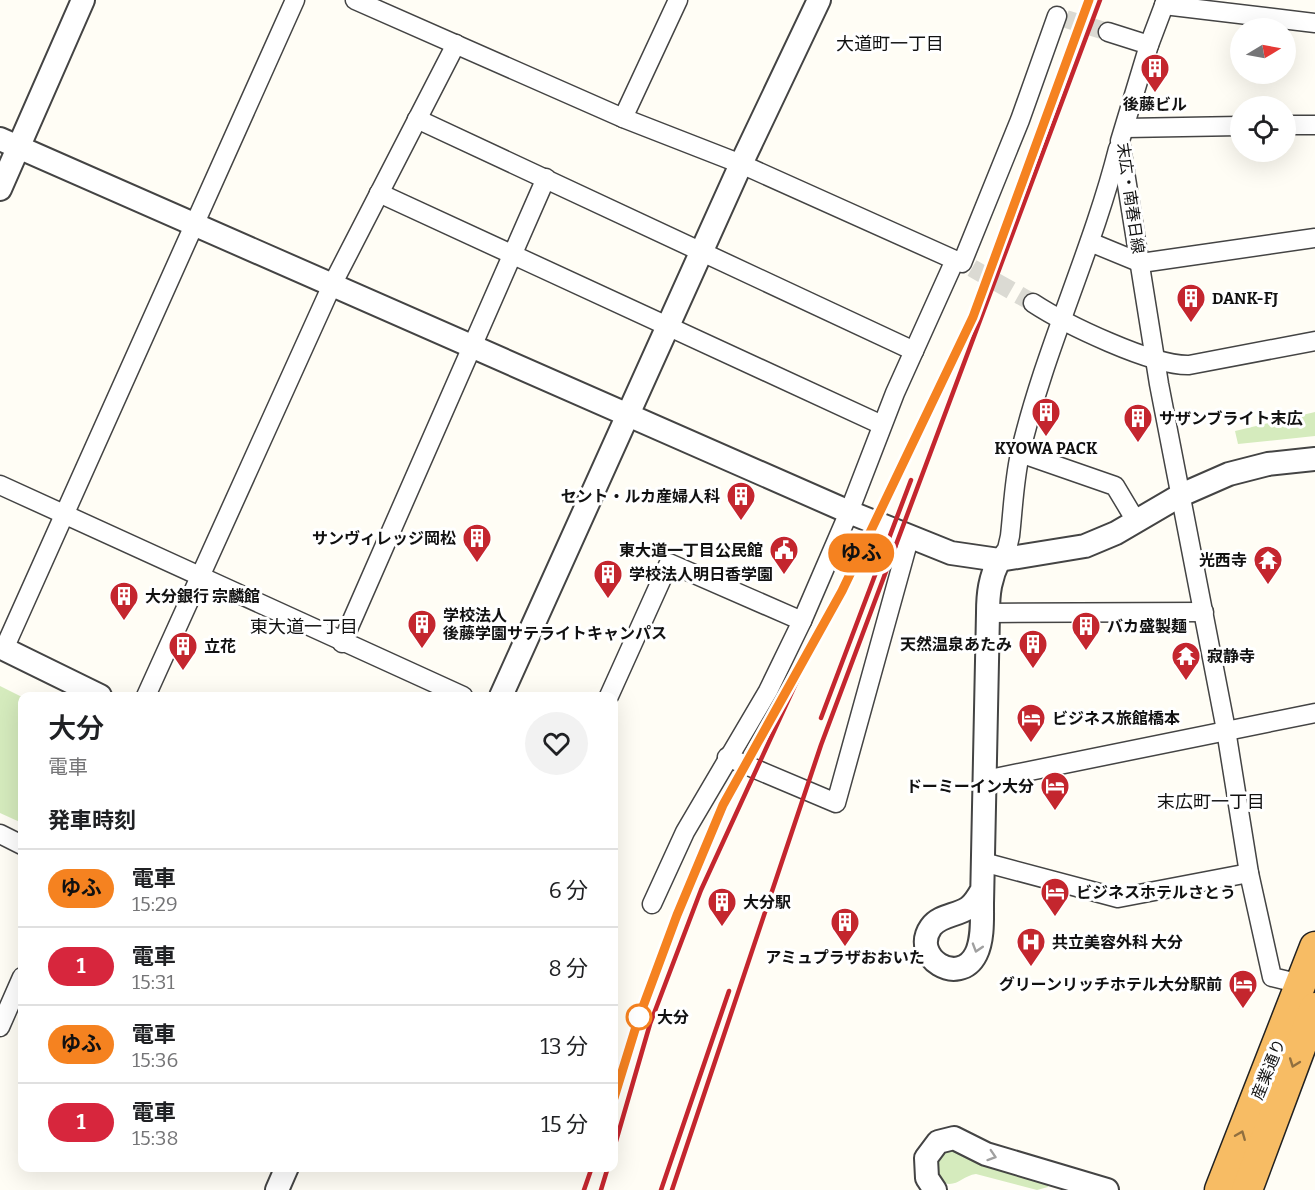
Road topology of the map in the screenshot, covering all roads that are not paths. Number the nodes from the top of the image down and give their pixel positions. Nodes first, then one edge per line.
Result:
1 (83, 0) edge
2 (296, 0) edge
3 (355, 0) edge
4 (678, 0) edge
5 (819, 0) edge
6 (1165, 3) edge
7 (1062, 12) edge
8 (1315, 23) edge
9 (1108, 32) tunnel mouth
10 (456, 44) junction
11 (1149, 45) junction
12 (623, 118) junction
13 (417, 119) junction
14 (1296, 125) edge
15 (1315, 125) edge
16 (1230, 127) edge
17 (1123, 134) junction
18 (9, 144) edge
19 (741, 164) junction
20 (546, 178) junction
21 (0, 189) edge
22 (379, 193) junction
23 (196, 226) junction
24 (1315, 238) edge
25 (1089, 242) junction
26 (702, 252) junction
27 (512, 255) junction
28 (1141, 263) junction
29 (963, 264) junction
30 (332, 285) junction
31 (1034, 303) tunnel mouth
32 (1061, 321) junction
33 (669, 325) junction
34 (1315, 341) edge
35 (471, 347) junction
36 (914, 351) junction
37 (1155, 359) junction
38 (628, 416) junction
39 (882, 425) junction
40 (1020, 453) junction
41 (1315, 459) edge
42 (0, 486) edge
43 (1181, 495) junction
44 (849, 512) junction
45 (64, 515) junction
46 (1136, 521) junction
47 (909, 539) junction
48 (999, 560) junction
49 (200, 577) junction
50 (1204, 612) junction
51 (988, 613) junction
52 (802, 621) junction
53 (342, 643) junction
54 (2, 648) edge
55 (92, 692) edge
56 (149, 692) edge
57 (454, 692) edge
58 (503, 692) edge
59 (611, 692) edge
60 (1315, 713) edge
61 (1226, 730) junction
62 (727, 757) junction
63 (985, 780) junction
64 (0, 834) edge
65 (18, 843) edge
66 (983, 862) junction
67 (1250, 873) junction
68 (982, 890) dead end
69 (652, 904) dead end
70 (1315, 947) edge
71 (18, 986) edge
72 (1308, 996) edge
73 (0, 1027) edge
74 (285, 1172) edge
75 (277, 1190) edge
76 (935, 1190) edge
77 (1107, 1190) edge
78 (1220, 1190) edge
79 (1247, 1190) edge

1 - 18 street
2 - 23 street
3 - 10 street
4 - 12 street
5 - 19 street
6 - 8 street
6 - 11 street, 末広・南春日線
7 - 29 street
9 - 11 street
10 - 12 street
10 - 13 street
11 - 17 street, 末広・南春日線
12 - 19 street
13 - 20 street
13 - 22 street
14 - 15 street
16 - 17 street
17 - 25 street
17 - 28 street, 末広・南春日線
18 - 21 street
18 - 23 street
19 - 26 street
19 - 29 street
20 - 26 street
20 - 27 street
22 - 27 street
22 - 30 street
23 - 30 street
23 - 45 street
24 - 28 street
25 - 28 street
25 - 32 street
26 - 33 street
26 - 36 street
27 - 33 street
27 - 35 street
28 - 37 street, 末広・南春日線
29 - 36 street
30 - 35 street
30 - 49 street
31 - 32 street
32 - 37 street
32 - 40 street
33 - 38 street
33 - 39 street
34 - 37 street
35 - 38 street
35 - 53 street
36 - 39 street
37 - 43 street, 末広・南春日線
38 - 44 street
38 - 58 street
39 - 44 street
40 - 46 street
40 - 48 street
41 - 43 street
42 - 45 street
43 - 46 street
43 - 50 street, 末広・南春日線
44 - 47 street
44 - 52 street
45 - 49 street
45 - 54 street
46 - 48 street
47 - 48 street
47 - 62 street
48 - 51 street
49 - 53 street
49 - 56 street
50 - 51 street
50 - 61 street, 末広・南春日線
51 - 63 street
52 - 59 street
52 - 62 street
53 - 57 street
54 - 55 street
60 - 61 street
61 - 63 street
61 - 67 street, 末広・南春日線
62 - 69 street
63 - 66 street
64 - 65 street
66 - 67 street
66 - 68 street
67 - 72 street, 末広・南春日線
70 - 72 highway, 産業通り
71 - 73 street
78 -> 72 highway, 産業通り
72 -> 79 highway, 産業通り
74 - 75 street
76 -> 77 street

